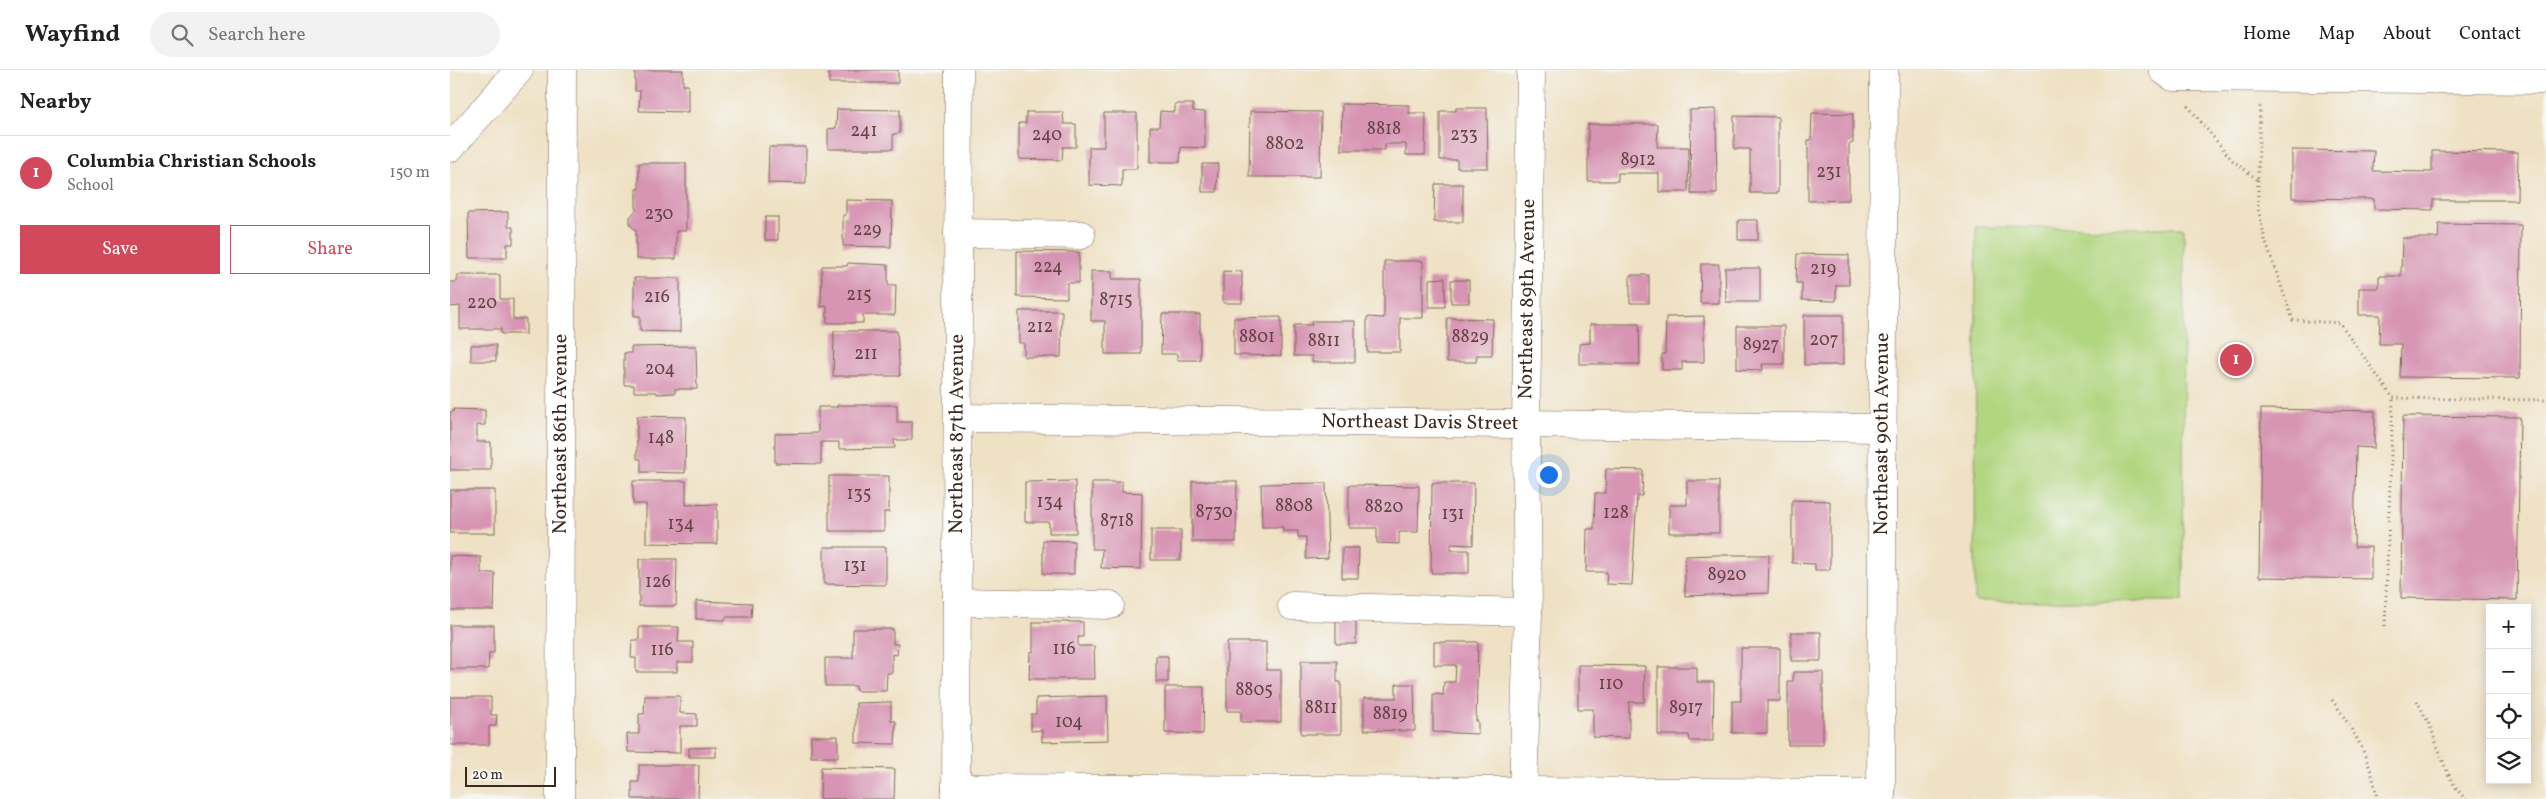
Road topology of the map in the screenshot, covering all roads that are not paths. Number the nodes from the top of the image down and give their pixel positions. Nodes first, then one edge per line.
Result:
1 (519, 70) edge
2 (562, 70) edge
3 (959, 70) edge
4 (1531, 70) edge
5 (1884, 70) edge
6 (2168, 73) edge
7 (2245, 75) edge
8 (2546, 80) edge
9 (450, 148) edge
10 (958, 233) junction
11 (1081, 235) dead end
12 (958, 418) junction
13 (1526, 424) junction
14 (1883, 428) junction
15 (957, 602) junction
16 (1110, 605) dead end
17 (1292, 606) dead end
18 (1528, 612) junction
19 (956, 794) edge
20 (1523, 795) edge
21 (1881, 796) edge
22 (560, 799) edge

1 - 9 street
2 - 22 street, Northeast 86th Avenue
3 - 10 street, Northeast 87th Avenue
4 - 13 street, Northeast 89th Avenue
5 - 14 street, Northeast 90th Avenue
6 - 7 street
7 - 8 street
10 - 11 street
10 - 12 street, Northeast 87th Avenue
12 - 13 street, Northeast Davis Street
12 - 15 street, Northeast 87th Avenue
13 - 14 street, Northeast Davis Street
13 - 18 street, Northeast 89th Avenue
14 - 21 street, Northeast 90th Avenue
15 - 16 street
15 - 19 street, Northeast 87th Avenue
17 - 18 street
18 - 20 street, Northeast 89th Avenue
19 - 20 street
20 - 21 street

